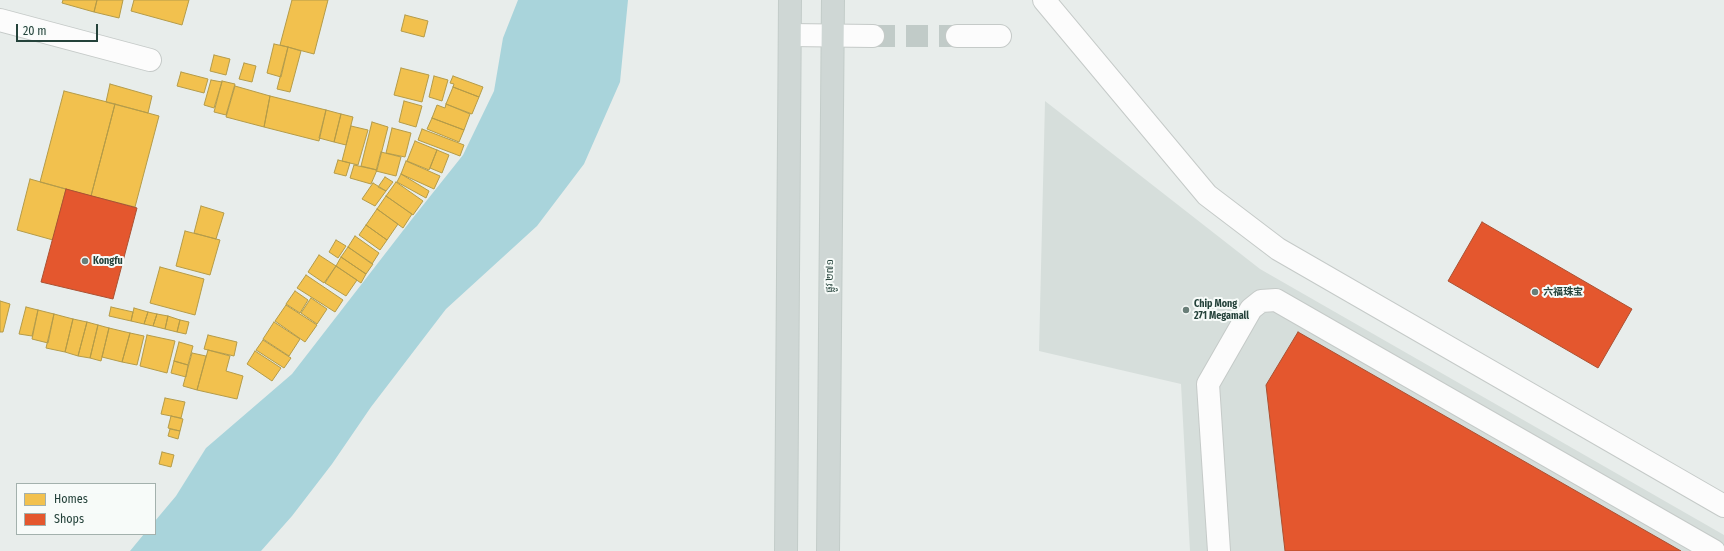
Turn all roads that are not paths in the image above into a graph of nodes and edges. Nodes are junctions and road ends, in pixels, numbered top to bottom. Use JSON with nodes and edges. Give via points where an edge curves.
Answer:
{"nodes":[{"id":1,"x":790,"y":0,"type":"edge"},
{"id":2,"x":833,"y":0,"type":"edge"},
{"id":3,"x":1044,"y":0,"type":"edge"},
{"id":4,"x":0,"y":20,"type":"edge"},
{"id":5,"x":790,"y":35,"type":"junction"},
{"id":6,"x":832,"y":35,"type":"junction"},
{"id":7,"x":873,"y":36,"type":"tunnel mouth"},
{"id":8,"x":957,"y":36,"type":"tunnel mouth"},
{"id":9,"x":1000,"y":36,"type":"dead end"},
{"id":10,"x":150,"y":60,"type":"dead end"},
{"id":11,"x":1724,"y":506,"type":"edge"},
{"id":12,"x":786,"y":551,"type":"edge"},
{"id":13,"x":828,"y":551,"type":"edge"},
{"id":14,"x":1219,"y":551,"type":"edge"},
{"id":15,"x":1714,"y":551,"type":"edge"}],
"edges":[{"from":1,"to":5,"type":"main road"},
{"from":2,"to":6,"type":"main road","name":"ផ្លូវ ២៧១"},
{"from":3,"to":11,"type":"street","via":[[1207,195],[1278,249]]},
{"from":4,"to":10,"type":"street"},
{"from":5,"to":6,"type":"street"},
{"from":5,"to":12,"type":"main road"},
{"from":6,"to":7,"type":"street"},
{"from":6,"to":13,"type":"main road","name":"ផ្លូវ ២៧១"},
{"from":8,"to":9,"type":"street"},
{"from":14,"to":15,"type":"street","via":[[1208,384],[1251,309],[1261,301],[1276,300]]}]}
